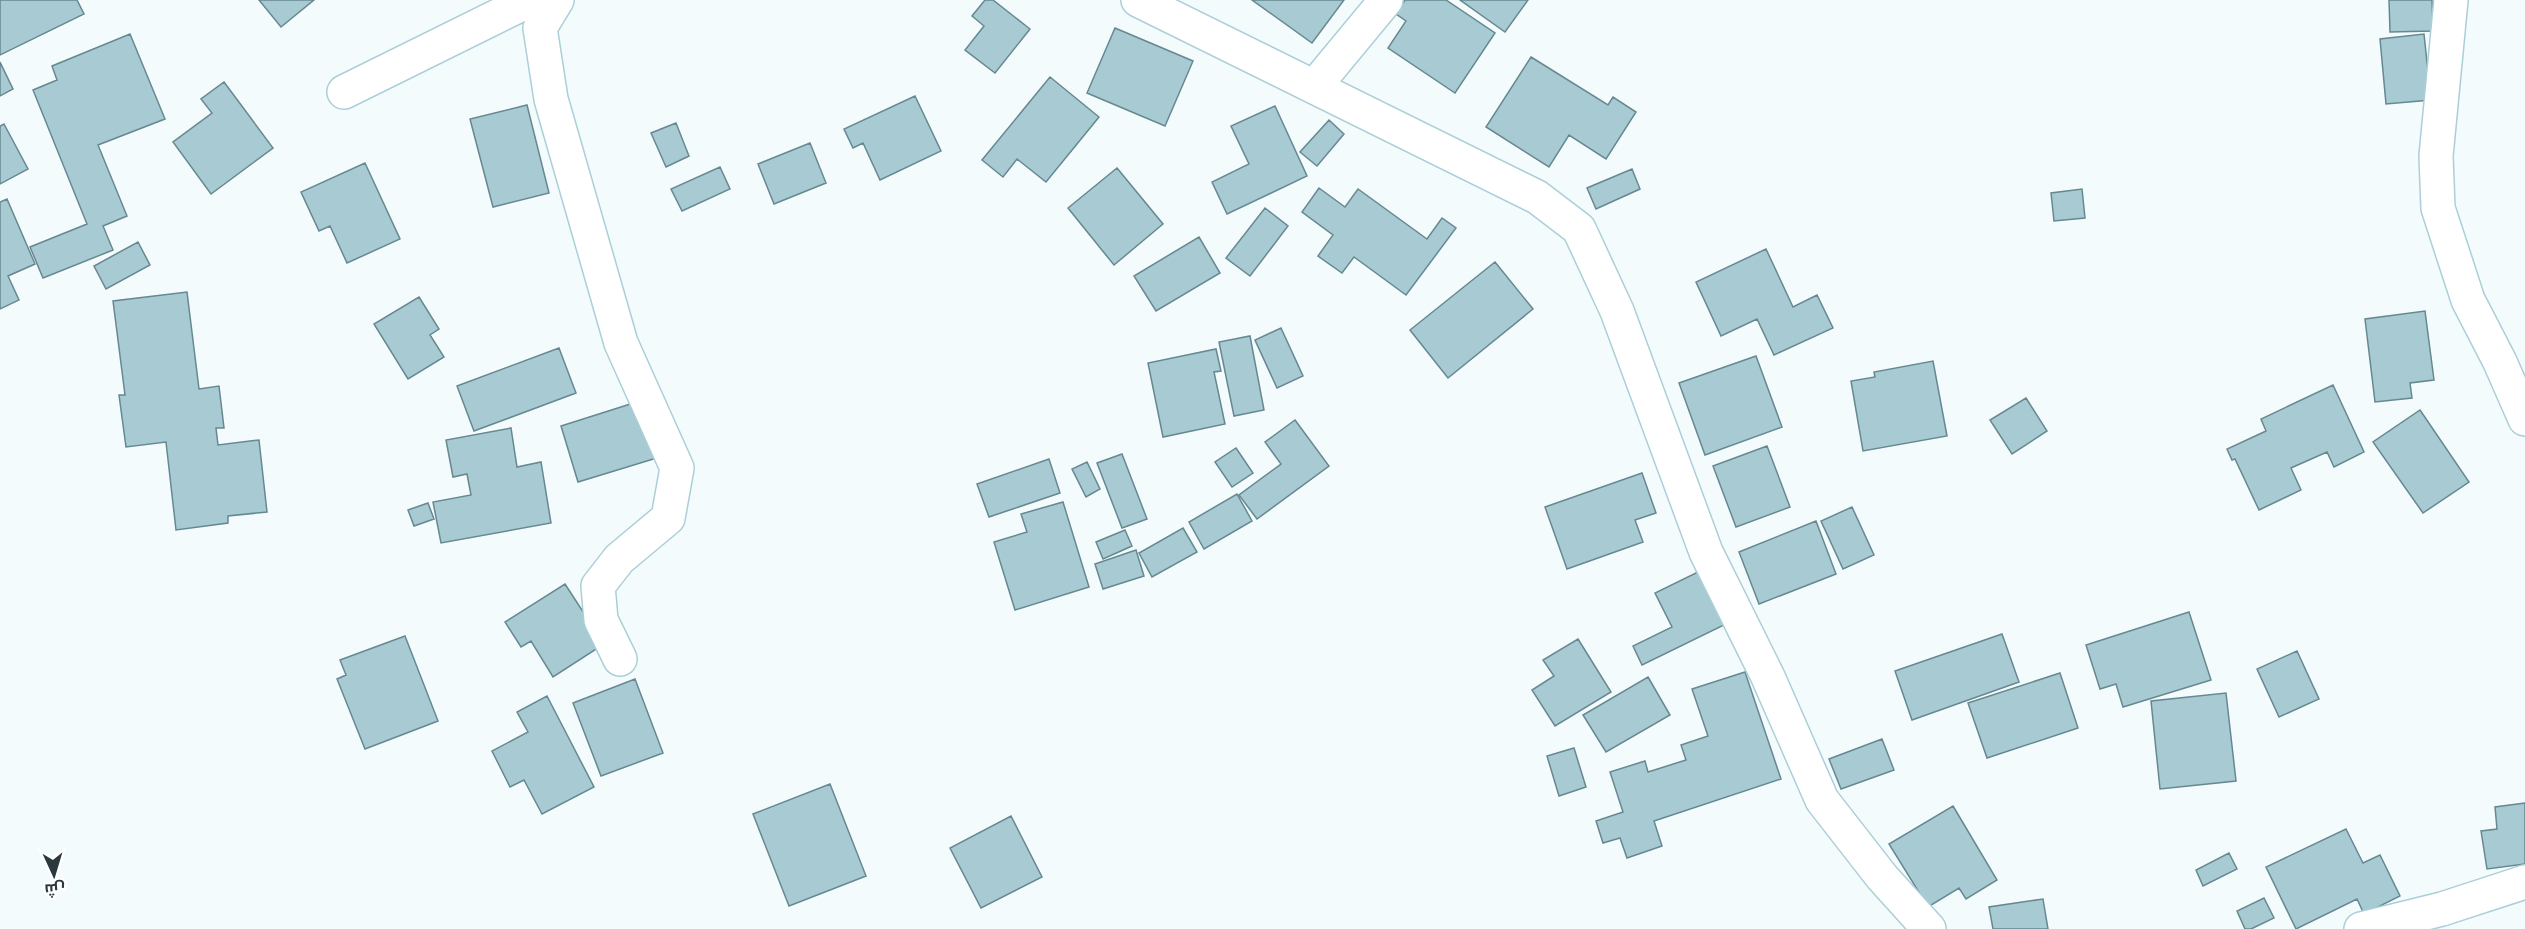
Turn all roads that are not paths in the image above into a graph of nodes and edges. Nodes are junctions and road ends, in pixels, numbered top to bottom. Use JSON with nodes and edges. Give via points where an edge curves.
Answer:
{"nodes":[{"id":1,"x":530,"y":0,"type":"edge"},
{"id":2,"x":557,"y":0,"type":"edge"},
{"id":3,"x":1138,"y":0,"type":"edge"},
{"id":4,"x":1386,"y":0,"type":"edge"},
{"id":5,"x":2451,"y":0,"type":"edge"},
{"id":6,"x":1314,"y":87,"type":"junction"},
{"id":7,"x":344,"y":92,"type":"dead end"},
{"id":8,"x":2525,"y":419,"type":"edge"},
{"id":9,"x":620,"y":658,"type":"dead end"},
{"id":10,"x":2525,"y":882,"type":"edge"},
{"id":11,"x":1929,"y":929,"type":"edge"},
{"id":12,"x":2361,"y":929,"type":"edge"}],
"edges":[{"from":1,"to":7,"type":"street"},
{"from":2,"to":9,"type":"street","via":[[540,28],[551,99],[621,343],[677,468],[668,518],[619,559],[597,586],[601,620]]},
{"from":3,"to":6,"type":"street"},
{"from":4,"to":6,"type":"street"},
{"from":5,"to":8,"type":"street","via":[[2436,156],[2438,208],[2468,300]]},
{"from":6,"to":11,"type":"street","via":[[1537,197],[1579,229],[1617,312],[1706,552],[1768,676],[1822,800]]},
{"from":10,"to":12,"type":"street","via":[[2442,909]]}]}
